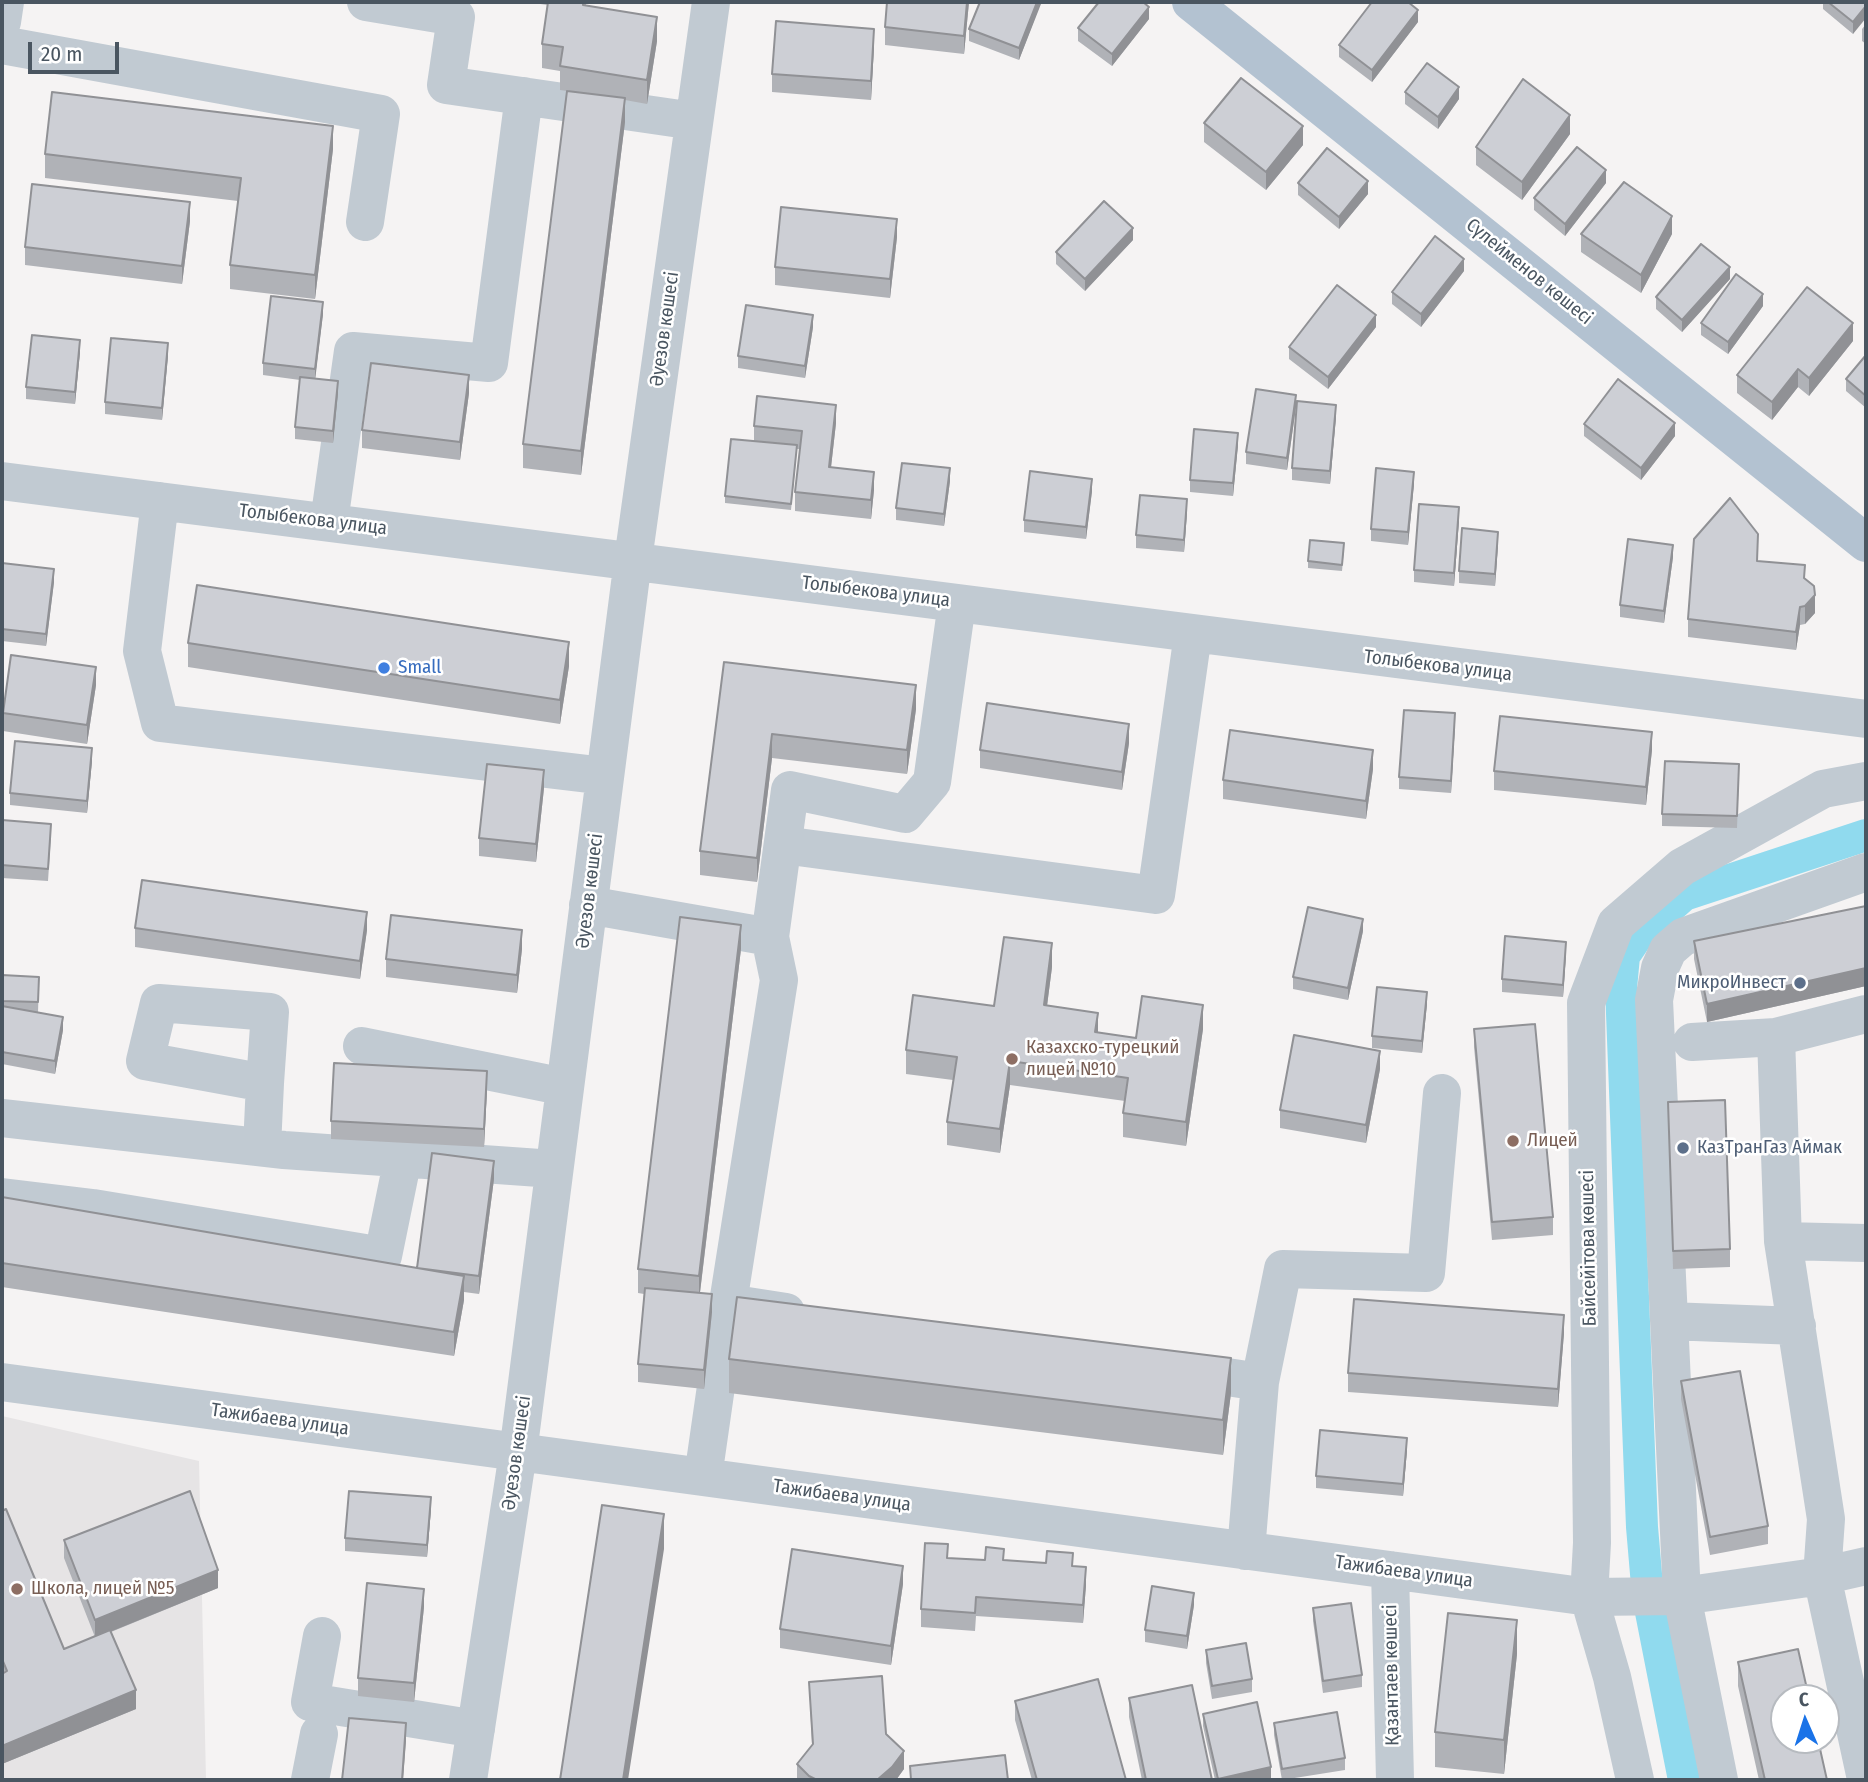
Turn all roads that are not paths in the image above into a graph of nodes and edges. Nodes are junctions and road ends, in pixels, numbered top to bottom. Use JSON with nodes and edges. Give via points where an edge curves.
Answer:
{"nodes":[{"id":1,"x":5,"y":2,"type":"edge"},
{"id":2,"x":366,"y":2,"type":"edge"},
{"id":3,"x":711,"y":2,"type":"edge"},
{"id":4,"x":1191,"y":2,"type":"edge"},
{"id":5,"x":2,"y":22,"type":"edge"},
{"id":6,"x":2,"y":46,"type":"edge"},
{"id":7,"x":524,"y":96,"type":"junction"},
{"id":8,"x":694,"y":121,"type":"junction"},
{"id":9,"x":365,"y":222,"type":"dead end"},
{"id":10,"x":2,"y":481,"type":"edge"},
{"id":11,"x":160,"y":501,"type":"junction"},
{"id":12,"x":330,"y":522,"type":"junction"},
{"id":13,"x":1866,"y":543,"type":"edge"},
{"id":14,"x":633,"y":561,"type":"junction"},
{"id":15,"x":957,"y":603,"type":"junction"},
{"id":16,"x":1193,"y":634,"type":"junction"},
{"id":17,"x":1866,"y":692,"type":"edge"},
{"id":18,"x":1749,"y":706,"type":"junction"},
{"id":19,"x":1866,"y":719,"type":"edge"},
{"id":20,"x":605,"y":776,"type":"junction"},
{"id":21,"x":1866,"y":782,"type":"edge"},
{"id":22,"x":783,"y":845,"type":"junction"},
{"id":23,"x":1866,"y":872,"type":"edge"},
{"id":24,"x":589,"y":905,"type":"junction"},
{"id":25,"x":771,"y":937,"type":"junction"},
{"id":26,"x":1866,"y":1014,"type":"edge"},
{"id":27,"x":1776,"y":1037,"type":"junction"},
{"id":28,"x":1692,"y":1042,"type":"dead end"},
{"id":29,"x":362,"y":1046,"type":"dead end"},
{"id":30,"x":265,"y":1083,"type":"dead end"},
{"id":31,"x":565,"y":1087,"type":"junction"},
{"id":32,"x":1442,"y":1093,"type":"dead end"},
{"id":33,"x":2,"y":1118,"type":"edge"},
{"id":34,"x":262,"y":1147,"type":"junction"},
{"id":35,"x":403,"y":1158,"type":"junction"},
{"id":36,"x":555,"y":1169,"type":"junction"},
{"id":37,"x":2,"y":1197,"type":"edge"},
{"id":38,"x":1783,"y":1241,"type":"junction"},
{"id":39,"x":1866,"y":1242,"type":"edge"},
{"id":40,"x":728,"y":1303,"type":"junction"},
{"id":41,"x":824,"y":1317,"type":"edge"},
{"id":42,"x":1669,"y":1321,"type":"junction"},
{"id":43,"x":1797,"y":1326,"type":"junction"},
{"id":44,"x":1151,"y":1366,"type":"edge"},
{"id":45,"x":2,"y":1382,"type":"edge"},
{"id":46,"x":1261,"y":1382,"type":"junction"},
{"id":47,"x":518,"y":1453,"type":"junction"},
{"id":48,"x":703,"y":1478,"type":"junction"},
{"id":49,"x":1246,"y":1550,"type":"junction"},
{"id":50,"x":1866,"y":1566,"type":"edge"},
{"id":51,"x":1390,"y":1570,"type":"junction"},
{"id":52,"x":1822,"y":1576,"type":"junction"},
{"id":53,"x":1682,"y":1596,"type":"junction"},
{"id":54,"x":1589,"y":1597,"type":"junction"},
{"id":55,"x":322,"y":1636,"type":"dead end"},
{"id":56,"x":476,"y":1729,"type":"junction"},
{"id":57,"x":319,"y":1734,"type":"dead end"},
{"id":58,"x":1866,"y":1779,"type":"edge"},
{"id":59,"x":310,"y":1780,"type":"edge"},
{"id":60,"x":468,"y":1780,"type":"edge"},
{"id":61,"x":1395,"y":1780,"type":"edge"},
{"id":62,"x":1635,"y":1780,"type":"edge"},
{"id":63,"x":1718,"y":1780,"type":"edge"}],
"edges":[{"from":1,"to":5,"type":"street"},
{"from":2,"to":7,"type":"street","via":[[456,17],[446,85]]},
{"from":3,"to":8,"type":"street","name":"Әуезов көшесі"},
{"from":4,"to":13,"type":"main road","name":"Сүлейменов көшесі"},
{"from":6,"to":9,"type":"street","via":[[381,114]]},
{"from":7,"to":8,"type":"street"},
{"from":7,"to":12,"type":"street","via":[[489,363],[352,351]]},
{"from":8,"to":14,"type":"street","name":"Әуезов көшесі"},
{"from":10,"to":11,"type":"street","name":"Толыбекова улица"},
{"from":11,"to":12,"type":"street","name":"Толыбекова улица"},
{"from":11,"to":20,"type":"street","via":[[142,651],[160,723]]},
{"from":12,"to":14,"type":"street","name":"Толыбекова улица"},
{"from":14,"to":15,"type":"street","name":"Толыбекова улица"},
{"from":14,"to":20,"type":"street","name":"Әуезов көшесі"},
{"from":15,"to":16,"type":"street","name":"Толыбекова улица"},
{"from":15,"to":22,"type":"street","via":[[932,782],[905,814],[790,790]]},
{"from":16,"to":18,"type":"street","name":"Толыбекова улица"},
{"from":16,"to":22,"type":"street","via":[[1156,895]]},
{"from":17,"to":18,"type":"street"},
{"from":18,"to":19,"type":"street"},
{"from":20,"to":24,"type":"street","name":"Әуезов көшесі"},
{"from":21,"to":54,"type":"street","name":"Байсейітова көшесі","via":[[1823,789],[1682,867],[1616,924],[1586,1003]]},
{"from":22,"to":25,"type":"street"},
{"from":23,"to":42,"type":"street","via":[[1683,937],[1668,950],[1660,968],[1654,1000]]},
{"from":24,"to":25,"type":"street"},
{"from":24,"to":31,"type":"street","name":"Әуезов көшесі"},
{"from":25,"to":40,"type":"street","via":[[779,980]]},
{"from":26,"to":27,"type":"street"},
{"from":27,"to":28,"type":"street"},
{"from":27,"to":38,"type":"street"},
{"from":29,"to":31,"type":"street"},
{"from":30,"to":34,"type":"street"},
{"from":31,"to":36,"type":"street","name":"Әуезов көшесі"},
{"from":32,"to":46,"type":"street","via":[[1426,1273],[1283,1269]]},
{"from":33,"to":34,"type":"street"},
{"from":34,"to":35,"type":"street"},
{"from":35,"to":36,"type":"street"},
{"from":35,"to":37,"type":"street","via":[[383,1256]]},
{"from":36,"to":47,"type":"street","name":"Әуезов көшесі"},
{"from":38,"to":39,"type":"street"},
{"from":38,"to":43,"type":"street"},
{"from":40,"to":41,"type":"street"},
{"from":40,"to":48,"type":"street"},
{"from":42,"to":43,"type":"street"},
{"from":42,"to":53,"type":"street"},
{"from":43,"to":52,"type":"street","via":[[1826,1519]]},
{"from":44,"to":46,"type":"street"},
{"from":45,"to":47,"type":"street","name":"Тажибаева улица"},
{"from":46,"to":49,"type":"street"},
{"from":47,"to":48,"type":"street","name":"Тажибаева улица"},
{"from":47,"to":56,"type":"street","name":"Әуезов көшесі"},
{"from":48,"to":49,"type":"street","name":"Тажибаева улица"},
{"from":49,"to":51,"type":"street","name":"Тажибаева улица"},
{"from":50,"to":52,"type":"street","name":"Тажибаева улица"},
{"from":51,"to":54,"type":"street","name":"Тажибаева улица"},
{"from":51,"to":61,"type":"street","name":"Қазантаев көшесі"},
{"from":52,"to":53,"type":"street","name":"Тажибаева улица"},
{"from":52,"to":58,"type":"street"},
{"from":53,"to":54,"type":"street","name":"Тажибаева улица"},
{"from":53,"to":63,"type":"street"},
{"from":54,"to":62,"type":"street","name":"Байсейітова көшесі"},
{"from":55,"to":56,"type":"street","via":[[310,1702]]},
{"from":56,"to":60,"type":"street","name":"Әуезов көшесі"},
{"from":57,"to":59,"type":"street"}]}
